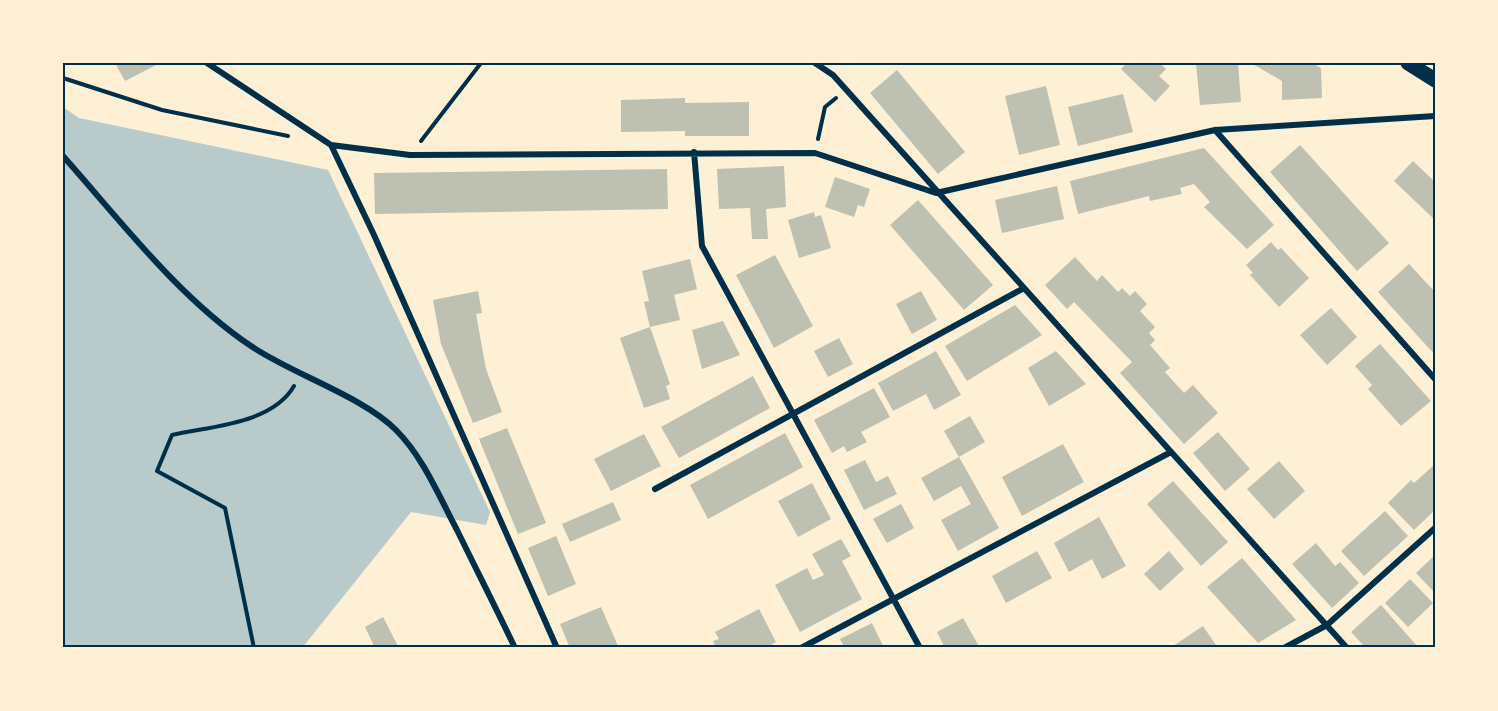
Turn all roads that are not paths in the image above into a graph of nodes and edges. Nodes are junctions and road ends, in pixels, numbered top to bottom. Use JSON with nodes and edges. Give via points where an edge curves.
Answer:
{"nodes":[{"id":1,"x":207,"y":63,"type":"edge"},
{"id":2,"x":815,"y":63,"type":"edge"},
{"id":3,"x":1408,"y":63,"type":"edge"},
{"id":4,"x":1435,"y":80,"type":"edge"},
{"id":5,"x":1435,"y":116,"type":"edge"},
{"id":6,"x":1215,"y":130,"type":"junction"},
{"id":7,"x":331,"y":144,"type":"junction"},
{"id":8,"x":694,"y":152,"type":"junction"},
{"id":9,"x":63,"y":156,"type":"edge"},
{"id":10,"x":936,"y":193,"type":"junction"},
{"id":11,"x":1024,"y":288,"type":"junction"},
{"id":12,"x":1435,"y":379,"type":"edge"},
{"id":13,"x":793,"y":414,"type":"junction"},
{"id":14,"x":1171,"y":452,"type":"junction"},
{"id":15,"x":655,"y":489,"type":"dead end"},
{"id":16,"x":1435,"y":528,"type":"edge"},
{"id":17,"x":893,"y":600,"type":"junction"},
{"id":18,"x":1327,"y":625,"type":"junction"},
{"id":19,"x":515,"y":648,"type":"edge"},
{"id":20,"x":557,"y":648,"type":"edge"},
{"id":21,"x":801,"y":648,"type":"edge"},
{"id":22,"x":920,"y":648,"type":"edge"},
{"id":23,"x":1284,"y":648,"type":"edge"},
{"id":24,"x":1347,"y":648,"type":"edge"}],
"edges":[{"from":1,"to":7,"type":"street"},
{"from":2,"to":10,"type":"street","via":[[833,75]]},
{"from":3,"to":4,"type":"main road"},
{"from":5,"to":6,"type":"street"},
{"from":6,"to":10,"type":"street"},
{"from":6,"to":12,"type":"street"},
{"from":7,"to":8,"type":"street","via":[[410,155]]},
{"from":7,"to":20,"type":"street"},
{"from":8,"to":10,"type":"street","via":[[816,153]]},
{"from":8,"to":13,"type":"street","via":[[702,246]]},
{"from":9,"to":19,"type":"street","via":[[141,244],[216,319],[251,346],[394,428],[412,449]]},
{"from":10,"to":11,"type":"street"},
{"from":11,"to":13,"type":"street"},
{"from":11,"to":14,"type":"street"},
{"from":13,"to":15,"type":"street"},
{"from":13,"to":17,"type":"street"},
{"from":14,"to":17,"type":"street"},
{"from":14,"to":18,"type":"street"},
{"from":16,"to":18,"type":"street"},
{"from":17,"to":21,"type":"street"},
{"from":17,"to":22,"type":"street"},
{"from":18,"to":23,"type":"street"},
{"from":18,"to":24,"type":"street"}]}
